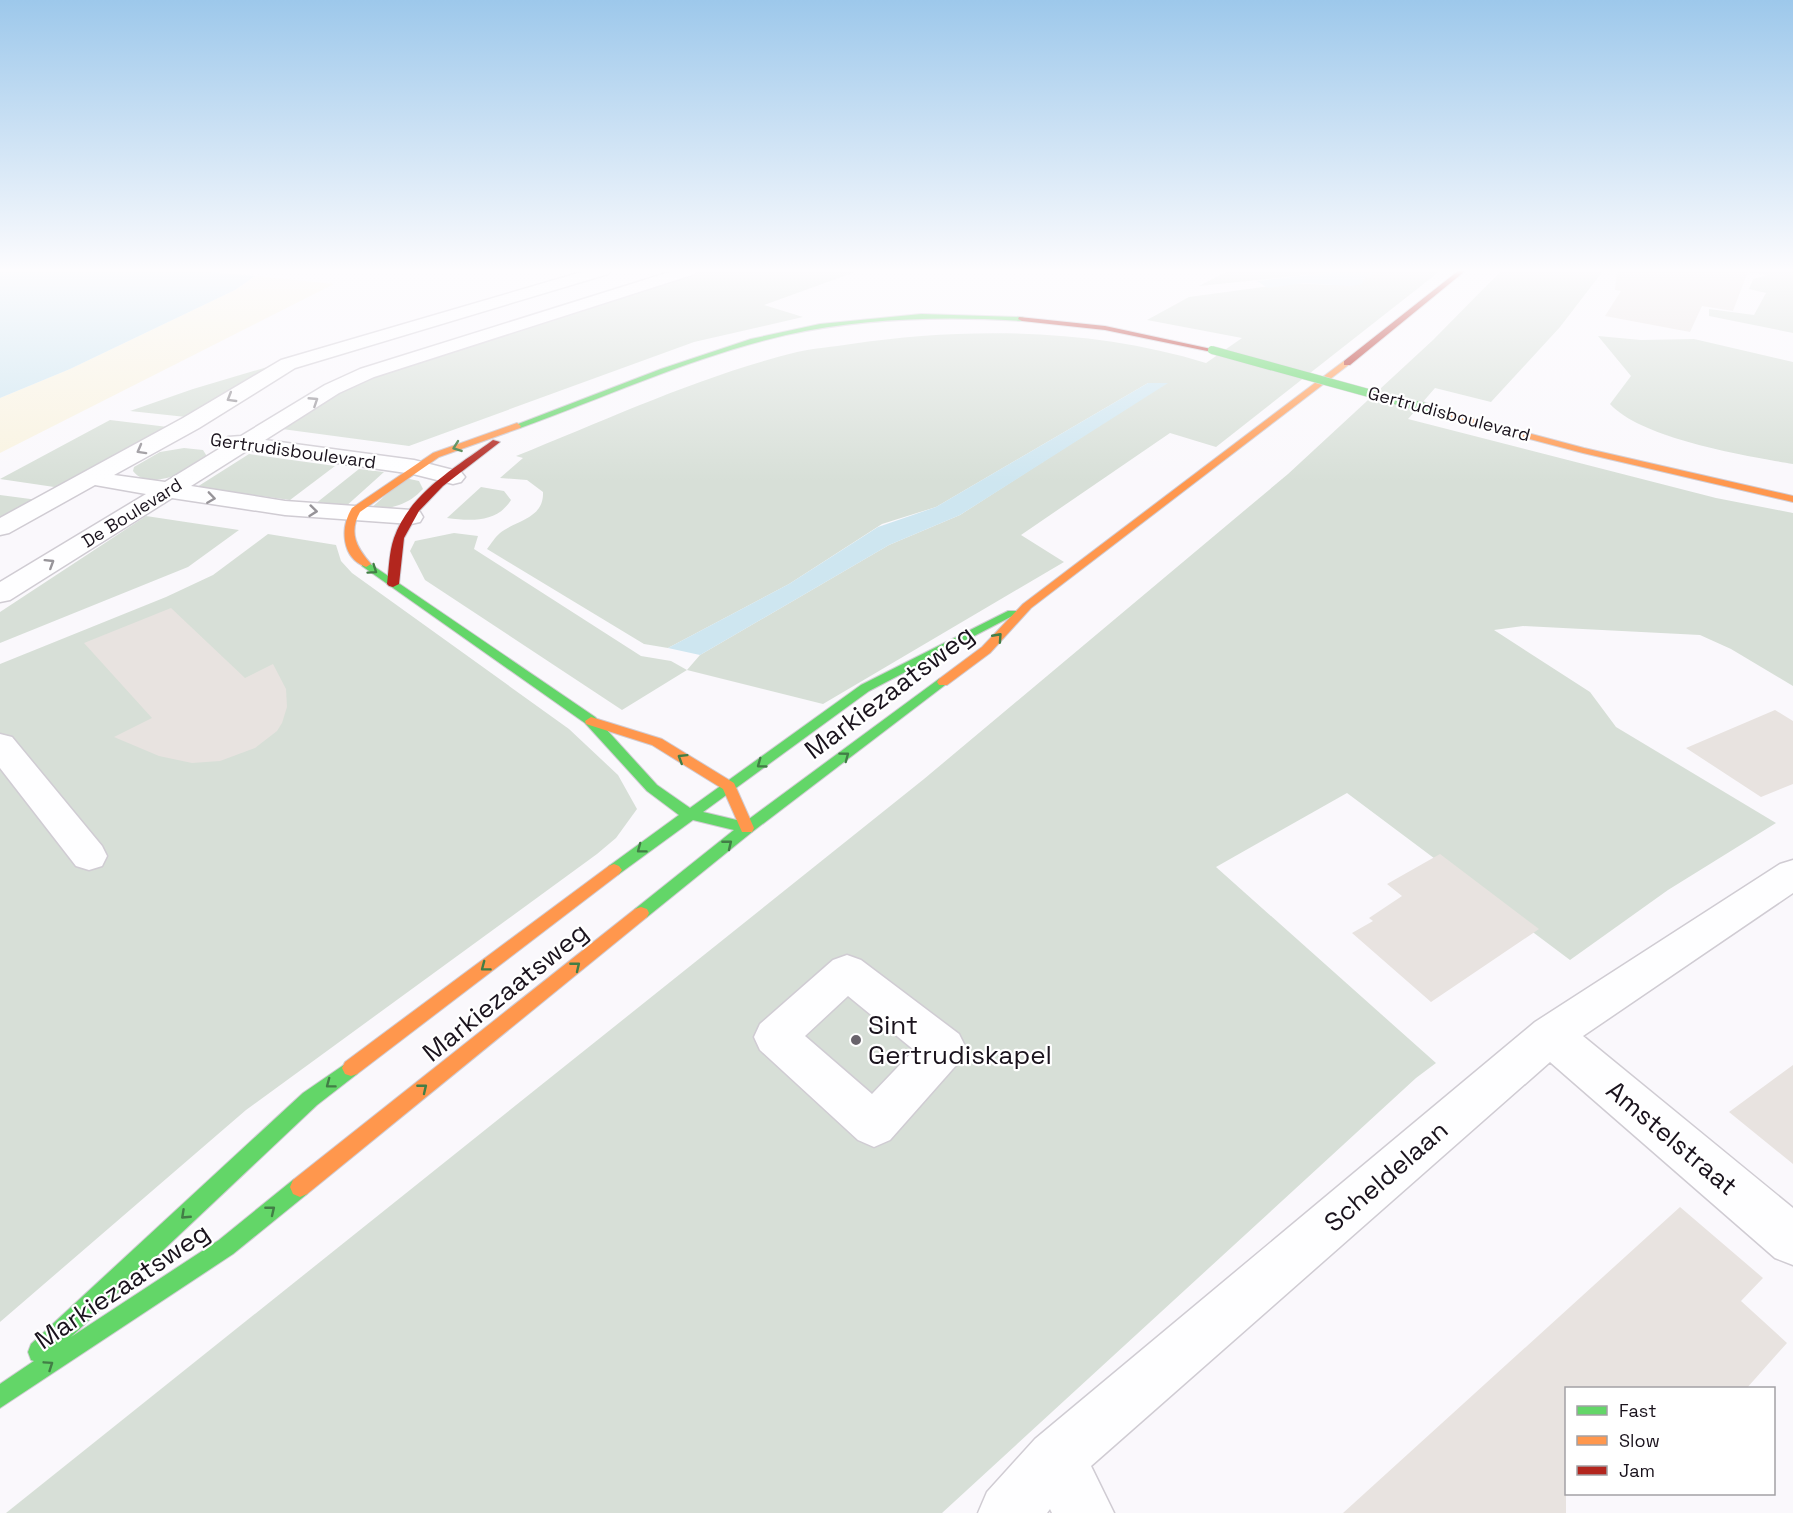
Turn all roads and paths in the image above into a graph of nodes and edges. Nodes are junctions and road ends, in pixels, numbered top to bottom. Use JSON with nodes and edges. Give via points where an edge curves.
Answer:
{"nodes":[{"id":1,"x":364,"y":342,"type":"edge"},
{"id":2,"x":465,"y":342,"type":"edge"},
{"id":3,"x":756,"y":342,"type":"edge"},
{"id":4,"x":1172,"y":342,"type":"edge"},
{"id":5,"x":1374,"y":342,"type":"edge"},
{"id":6,"x":512,"y":429,"type":"junction"},
{"id":7,"x":195,"y":433,"type":"junction"},
{"id":8,"x":255,"y":438,"type":"junction"},
{"id":9,"x":414,"y":467,"type":"junction"},
{"id":10,"x":453,"y":477,"type":"junction"},
{"id":11,"x":91,"y":478,"type":"junction"},
{"id":12,"x":166,"y":491,"type":"junction"},
{"id":13,"x":1793,"y":499,"type":"edge"},
{"id":14,"x":353,"y":514,"type":"junction"},
{"id":15,"x":411,"y":517,"type":"junction"},
{"id":16,"x":0,"y":528,"type":"edge"},
{"id":17,"x":393,"y":584,"type":"junction"},
{"id":18,"x":0,"y":594,"type":"edge"},
{"id":19,"x":1027,"y":606,"type":"junction"},
{"id":20,"x":590,"y":720,"type":"junction"},
{"id":21,"x":0,"y":745,"type":"edge"},
{"id":22,"x":729,"y":786,"type":"junction"},
{"id":23,"x":688,"y":814,"type":"junction"},
{"id":24,"x":747,"y":828,"type":"junction"},
{"id":25,"x":89,"y":856,"type":"dead end"},
{"id":26,"x":1793,"y":874,"type":"edge"},
{"id":27,"x":1550,"y":1035,"type":"junction"},
{"id":28,"x":1793,"y":1240,"type":"edge"},
{"id":29,"x":0,"y":1388,"type":"edge"},
{"id":30,"x":0,"y":1397,"type":"edge"},
{"id":31,"x":1055,"y":1459,"type":"junction"},
{"id":32,"x":1008,"y":1513,"type":"edge"},
{"id":33,"x":1084,"y":1513,"type":"edge"}],
"edges":[{"from":1,"to":7,"type":"street","one_way":true,"via":[[288,364]]},
{"from":8,"to":2,"type":"street","name":"De Boulevard","one_way":true,"via":[[332,389],[367,373]]},
{"from":3,"to":6,"type":"street","name":"Gertrudisboulevard","bridge":true,"via":[[717,352]]},
{"from":4,"to":13,"type":"street","name":"Gertrudisboulevard","bridge":true,"via":[[1594,453]]},
{"from":5,"to":19,"type":"street","name":"Markiezaatsweg"},
{"from":6,"to":9,"type":"street","name":"Gertrudisboulevard","one_way":true,"via":[[436,455]]},
{"from":6,"to":10,"type":"street","name":"Gertrudisboulevard"},
{"from":7,"to":8,"type":"street","name":"Gertrudisboulevard"},
{"from":7,"to":11,"type":"street","one_way":true},
{"from":8,"to":9,"type":"street","name":"Gertrudisboulevard"},
{"from":8,"to":12,"type":"street","name":"De Boulevard"},
{"from":9,"to":10,"type":"street","name":"Gertrudisboulevard"},
{"from":9,"to":14,"type":"street","name":"Gertrudisboulevard"},
{"from":10,"to":15,"type":"street","name":"Gertrudisboulevard"},
{"from":11,"to":12,"type":"street"},
{"from":11,"to":16,"type":"street"},
{"from":12,"to":14,"type":"street","one_way":true},
{"from":18,"to":12,"type":"street","name":"De Boulevard","one_way":true},
{"from":14,"to":15,"type":"street"},
{"from":14,"to":17,"type":"street","one_way":true,"via":[[348,537],[355,557]]},
{"from":15,"to":17,"type":"street","name":"Gertrudisboulevard","via":[[400,534]]},
{"from":17,"to":20,"type":"street"},
{"from":19,"to":22,"type":"street","name":"Markiezaatsweg","one_way":true,"via":[[865,688]]},
{"from":24,"to":19,"type":"street","name":"Markiezaatsweg","one_way":true,"via":[[986,650]]},
{"from":22,"to":20,"type":"street","one_way":true,"via":[[657,742]]},
{"from":20,"to":23,"type":"street","via":[[652,789]]},
{"from":21,"to":25,"type":"street"},
{"from":22,"to":23,"type":"street","name":"Markiezaatsweg"},
{"from":22,"to":24,"type":"street"},
{"from":23,"to":24,"type":"street"},
{"from":23,"to":29,"type":"street","name":"Markiezaatsweg","one_way":true,"via":[[310,1099]]},
{"from":30,"to":24,"type":"street","name":"Markiezaatsweg","one_way":true,"via":[[226,1247]]},
{"from":26,"to":27,"type":"street","name":"Scheldelaan"},
{"from":27,"to":28,"type":"street","name":"Amstelstraat"},
{"from":27,"to":31,"type":"street","name":"Scheldelaan"},
{"from":31,"to":32,"type":"street","name":"Scheldelaan"},
{"from":31,"to":33,"type":"street"}]}
